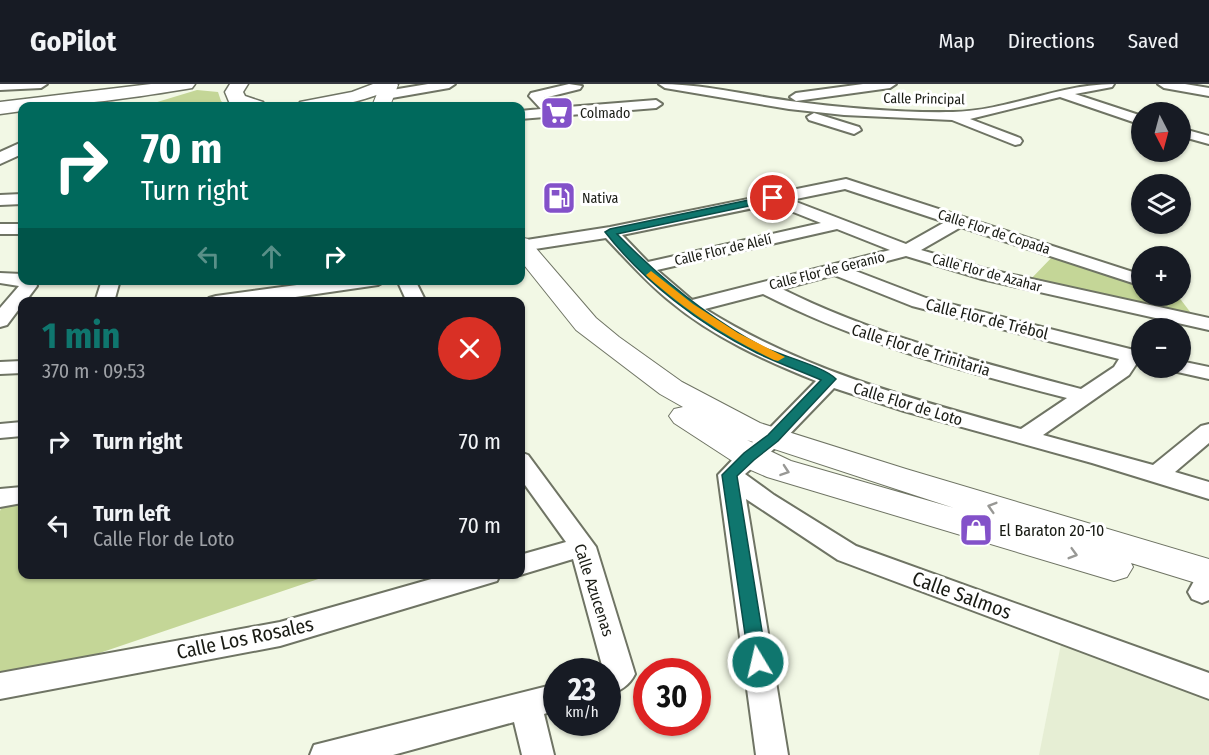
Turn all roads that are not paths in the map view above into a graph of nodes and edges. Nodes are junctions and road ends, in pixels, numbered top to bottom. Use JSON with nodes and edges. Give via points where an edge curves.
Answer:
{"nodes":[{"id":1,"x":41,"y":84,"type":"edge"},
{"id":2,"x":89,"y":84,"type":"edge"},
{"id":3,"x":240,"y":84,"type":"edge"},
{"id":4,"x":449,"y":84,"type":"edge"},
{"id":5,"x":665,"y":84,"type":"edge"},
{"id":6,"x":890,"y":84,"type":"edge"},
{"id":7,"x":1108,"y":84,"type":"edge"},
{"id":8,"x":1164,"y":84,"type":"edge"},
{"id":9,"x":193,"y":85,"type":"edge"},
{"id":10,"x":0,"y":86,"type":"edge"},
{"id":11,"x":576,"y":86,"type":"dead end"},
{"id":12,"x":1209,"y":92,"type":"edge"},
{"id":13,"x":386,"y":93,"type":"edge"},
{"id":14,"x":1060,"y":93,"type":"junction"},
{"id":15,"x":785,"y":99,"type":"junction"},
{"id":16,"x":0,"y":102,"type":"edge"},
{"id":17,"x":57,"y":102,"type":"edge"},
{"id":18,"x":87,"y":102,"type":"edge"},
{"id":19,"x":143,"y":102,"type":"edge"},
{"id":20,"x":243,"y":102,"type":"edge"},
{"id":21,"x":330,"y":102,"type":"edge"},
{"id":22,"x":656,"y":104,"type":"dead end"},
{"id":23,"x":18,"y":106,"type":"edge"},
{"id":24,"x":0,"y":108,"type":"edge"},
{"id":25,"x":18,"y":111,"type":"edge"},
{"id":26,"x":551,"y":112,"type":"junction"},
{"id":27,"x":0,"y":113,"type":"edge"},
{"id":28,"x":525,"y":115,"type":"edge"},
{"id":29,"x":953,"y":116,"type":"junction"},
{"id":30,"x":1131,"y":117,"type":"edge"},
{"id":31,"x":18,"y":120,"type":"edge"},
{"id":32,"x":0,"y":121,"type":"edge"},
{"id":33,"x":854,"y":130,"type":"dead end"},
{"id":34,"x":1191,"y":135,"type":"edge"},
{"id":35,"x":1209,"y":140,"type":"edge"},
{"id":36,"x":1015,"y":141,"type":"dead end"},
{"id":37,"x":18,"y":149,"type":"edge"},
{"id":38,"x":0,"y":159,"type":"edge"},
{"id":39,"x":773,"y":198,"type":"junction"},
{"id":40,"x":0,"y":200,"type":"edge"},
{"id":41,"x":18,"y":200,"type":"edge"},
{"id":42,"x":959,"y":221,"type":"junction"},
{"id":43,"x":838,"y":224,"type":"junction"},
{"id":44,"x":0,"y":229,"type":"edge"},
{"id":45,"x":18,"y":229,"type":"edge"},
{"id":46,"x":610,"y":232,"type":"junction"},
{"id":47,"x":906,"y":251,"type":"junction"},
{"id":48,"x":525,"y":254,"type":"edge"},
{"id":49,"x":525,"y":260,"type":"edge"},
{"id":50,"x":644,"y":268,"type":"junction"},
{"id":51,"x":836,"y":270,"type":"junction"},
{"id":52,"x":1131,"y":277,"type":"edge"},
{"id":53,"x":0,"y":278,"type":"edge"},
{"id":54,"x":18,"y":280,"type":"edge"},
{"id":55,"x":27,"y":285,"type":"edge"},
{"id":56,"x":341,"y":285,"type":"edge"},
{"id":57,"x":764,"y":287,"type":"junction"},
{"id":58,"x":19,"y":297,"type":"edge"},
{"id":59,"x":253,"y":297,"type":"edge"},
{"id":60,"x":18,"y":298,"type":"edge"},
{"id":61,"x":689,"y":306,"type":"junction"},
{"id":62,"x":0,"y":321,"type":"edge"},
{"id":63,"x":1209,"y":324,"type":"edge"},
{"id":64,"x":1131,"y":355,"type":"edge"},
{"id":65,"x":1131,"y":362,"type":"edge"},
{"id":66,"x":18,"y":367,"type":"edge"},
{"id":67,"x":0,"y":368,"type":"edge"},
{"id":68,"x":1191,"y":369,"type":"edge"},
{"id":69,"x":1209,"y":373,"type":"edge"},
{"id":70,"x":830,"y":379,"type":"junction"},
{"id":71,"x":1084,"y":396,"type":"junction"},
{"id":72,"x":18,"y":429,"type":"edge"},
{"id":73,"x":0,"y":431,"type":"edge"},
{"id":74,"x":1209,"y":431,"type":"edge"},
{"id":75,"x":1024,"y":437,"type":"junction"},
{"id":76,"x":751,"y":457,"type":"junction"},
{"id":77,"x":525,"y":467,"type":"edge"},
{"id":78,"x":1157,"y":474,"type":"junction"},
{"id":79,"x":1209,"y":490,"type":"edge"},
{"id":80,"x":583,"y":547,"type":"junction"},
{"id":81,"x":525,"y":564,"type":"edge"},
{"id":82,"x":470,"y":579,"type":"edge"},
{"id":83,"x":1207,"y":585,"type":"edge"},
{"id":84,"x":609,"y":658,"type":"edge"},
{"id":85,"x":0,"y":686,"type":"edge"},
{"id":86,"x":1209,"y":686,"type":"edge"},
{"id":87,"x":543,"y":701,"type":"edge"},
{"id":88,"x":526,"y":706,"type":"junction"},
{"id":89,"x":376,"y":750,"type":"edge"},
{"id":90,"x":326,"y":755,"type":"edge"},
{"id":91,"x":538,"y":755,"type":"edge"},
{"id":92,"x":772,"y":755,"type":"edge"}],
"edges":[{"from":1,"to":10,"type":"street"},
{"from":2,"to":16,"type":"main road"},
{"from":3,"to":20,"type":"main road","via":[[234,92],[237,100]]},
{"from":4,"to":13,"type":"street"},
{"from":5,"to":15,"type":"street","name":"Calle Principal"},
{"from":6,"to":15,"type":"street"},
{"from":7,"to":14,"type":"street","name":"Calle Principal"},
{"from":8,"to":12,"type":"street"},
{"from":9,"to":17,"type":"main road"},
{"from":9,"to":18,"type":"main road"},
{"from":9,"to":19,"type":"main road"},
{"from":11,"to":26,"type":"street","via":[[535,96]]},
{"from":13,"to":21,"type":"main road"},
{"from":14,"to":29,"type":"street","name":"Calle Principal","via":[[981,114]]},
{"from":14,"to":30,"type":"street"},
{"from":15,"to":29,"type":"street","name":"Calle Principal","via":[[844,111]]},
{"from":15,"to":33,"type":"street","via":[[800,113]]},
{"from":22,"to":26,"type":"street"},
{"from":23,"to":24,"type":"main road"},
{"from":25,"to":27,"type":"main road"},
{"from":26,"to":28,"type":"street"},
{"from":29,"to":36,"type":"street"},
{"from":31,"to":32,"type":"main road"},
{"from":34,"to":35,"type":"street"},
{"from":37,"to":38,"type":"street"},
{"from":39,"to":42,"type":"street","name":"Calle Flor de Copada","via":[[846,184]]},
{"from":39,"to":43,"type":"street","name":"Calle Flor de Azahar"},
{"from":39,"to":46,"type":"street"},
{"from":40,"to":41,"type":"street"},
{"from":42,"to":47,"type":"street","name":"Calle Flor de Geranio"},
{"from":42,"to":52,"type":"street","name":"Calle Flor de Copada"},
{"from":43,"to":47,"type":"street","name":"Calle Flor de Azahar"},
{"from":43,"to":50,"type":"street","name":"Calle Flor de Alelí"},
{"from":44,"to":45,"type":"street"},
{"from":46,"to":48,"type":"street"},
{"from":46,"to":50,"type":"street","name":"Calle Flor de Loto"},
{"from":47,"to":51,"type":"street","name":"Calle Flor de Geranio"},
{"from":47,"to":63,"type":"street","name":"Calle Flor de Azahar","via":[[993,276]]},
{"from":49,"to":76,"type":"main road","via":[[590,349],[717,438]]},
{"from":50,"to":61,"type":"street","name":"Calle Flor de Loto"},
{"from":51,"to":57,"type":"street","name":"Calle Flor de Geranio"},
{"from":51,"to":64,"type":"street","name":"Calle Flor de Trébol","via":[[927,304]]},
{"from":53,"to":54,"type":"street"},
{"from":55,"to":58,"type":"street"},
{"from":56,"to":59,"type":"street"},
{"from":57,"to":61,"type":"street","name":"Calle Flor de Geranio"},
{"from":57,"to":71,"type":"street","name":"Calle Flor de Trinitaria","via":[[869,336]]},
{"from":60,"to":62,"type":"street"},
{"from":61,"to":70,"type":"street","name":"Calle Flor de Loto","via":[[761,350]]},
{"from":65,"to":71,"type":"street"},
{"from":66,"to":67,"type":"street"},
{"from":68,"to":69,"type":"street"},
{"from":70,"to":75,"type":"street","name":"Calle Flor de Loto","via":[[909,406]]},
{"from":70,"to":76,"type":"street"},
{"from":71,"to":75,"type":"street"},
{"from":72,"to":73,"type":"street"},
{"from":74,"to":78,"type":"street"},
{"from":75,"to":78,"type":"street","name":"Calle Flor de Loto"},
{"from":76,"to":83,"type":"main road"},
{"from":76,"to":86,"type":"street","name":"Calle Salmos","via":[[765,501],[847,553]]},
{"from":76,"to":92,"type":"street"},
{"from":77,"to":80,"type":"street","name":"Calle Azucenas"},
{"from":78,"to":79,"type":"street","name":"Calle Flor de Loto"},
{"from":80,"to":81,"type":"street"},
{"from":80,"to":84,"type":"street","name":"Calle Azucenas"},
{"from":82,"to":85,"type":"street","name":"Calle Los Rosales","via":[[280,634]]},
{"from":87,"to":88,"type":"street"},
{"from":88,"to":89,"type":"street"},
{"from":88,"to":91,"type":"street"},
{"from":89,"to":90,"type":"street"}]}
